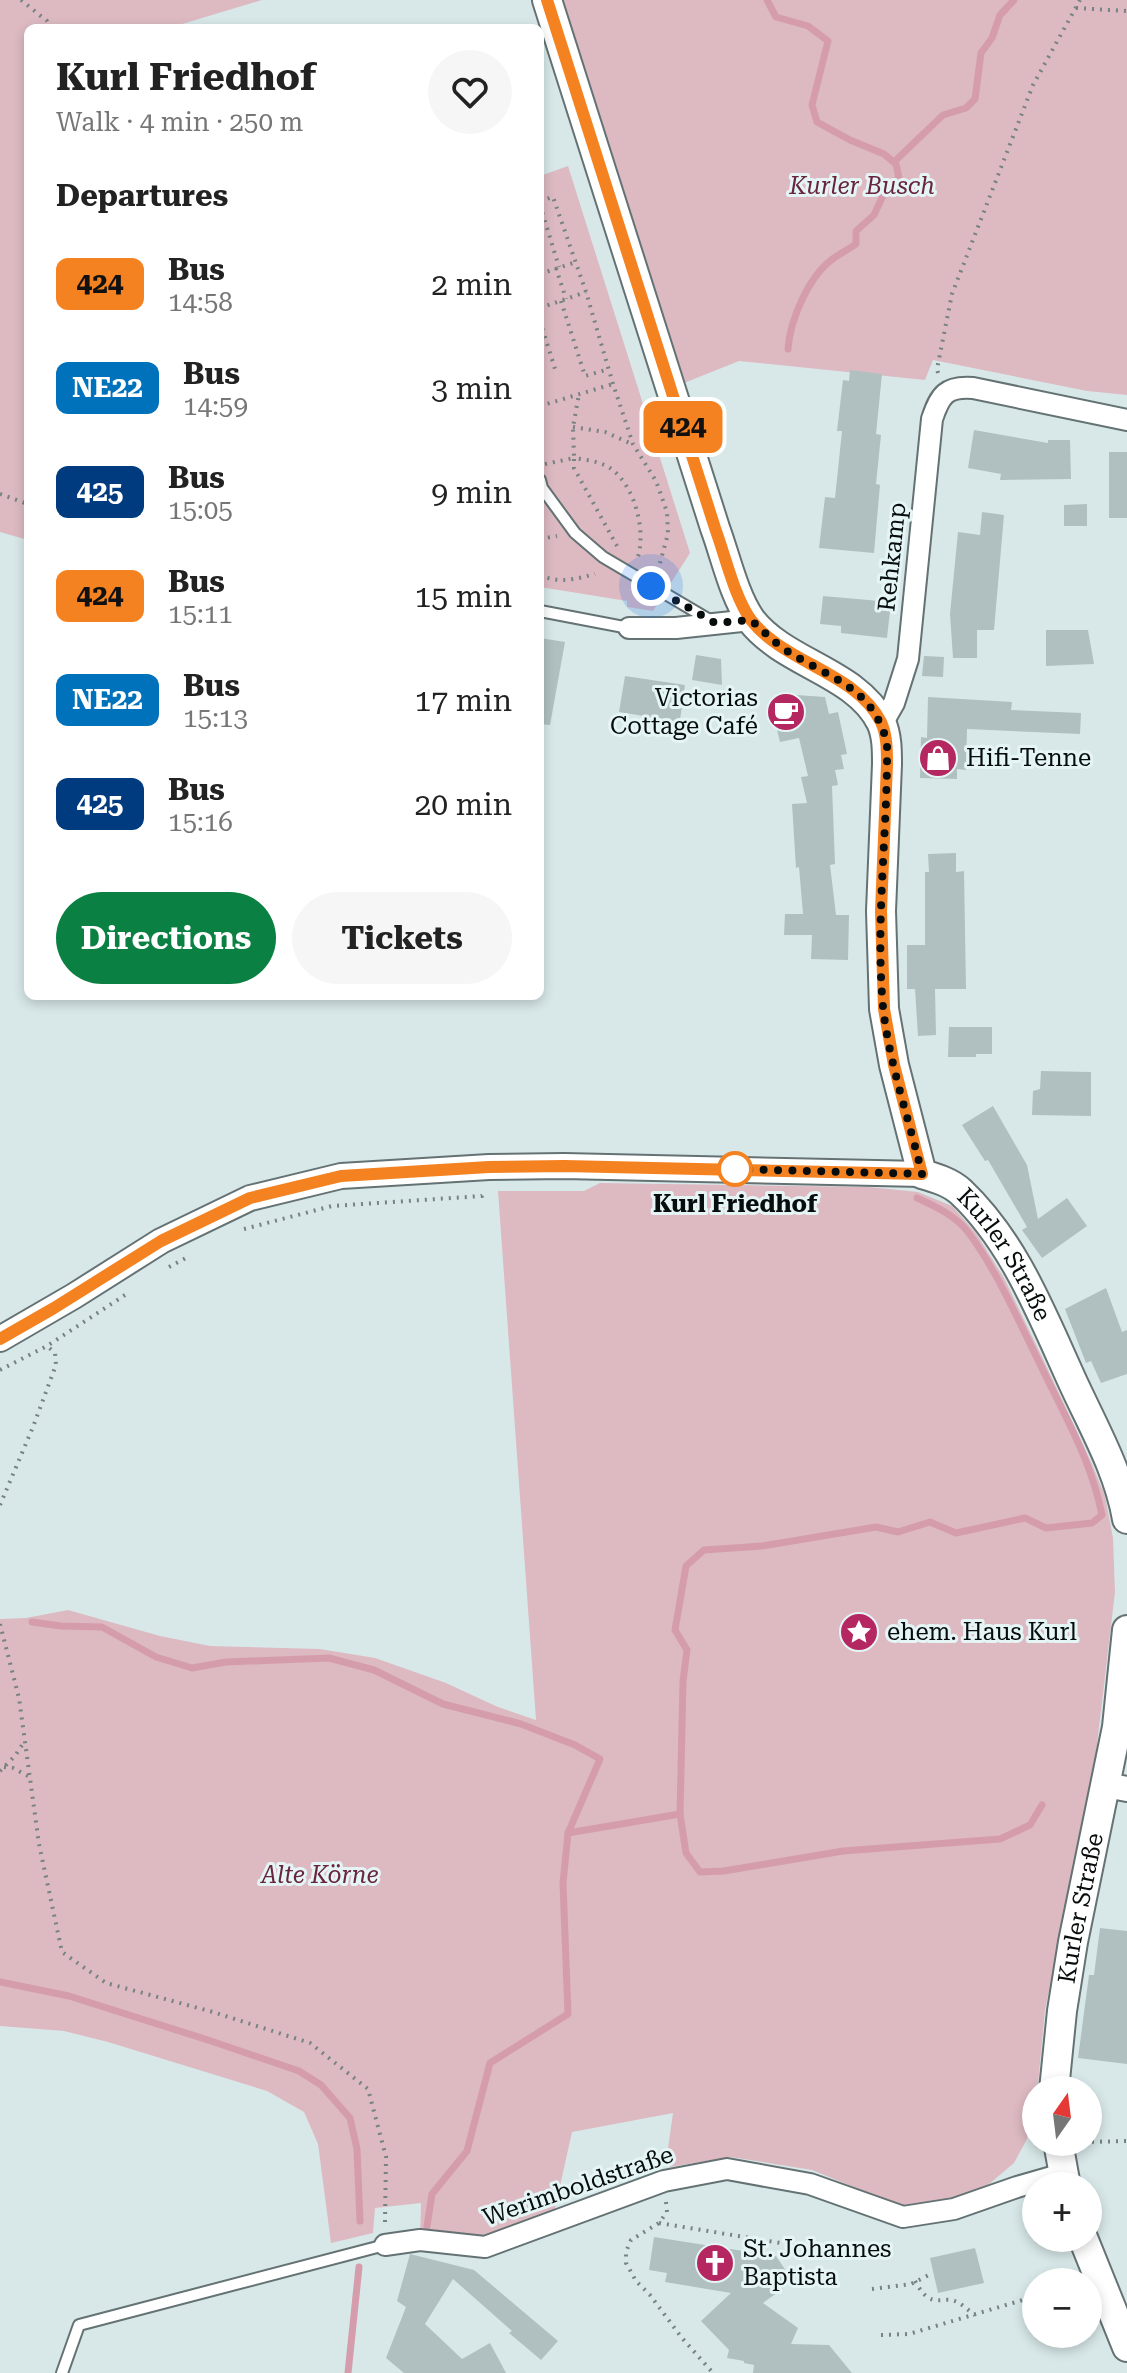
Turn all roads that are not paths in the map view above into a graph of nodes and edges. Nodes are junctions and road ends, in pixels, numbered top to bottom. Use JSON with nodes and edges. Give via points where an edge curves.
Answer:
{"nodes":[{"id":1,"x":547,"y":0,"type":"edge"},
{"id":2,"x":1127,"y":420,"type":"edge"},
{"id":3,"x":544,"y":491,"type":"edge"},
{"id":4,"x":544,"y":612,"type":"edge"},
{"id":5,"x":751,"y":620,"type":"junction"},
{"id":6,"x":715,"y":623,"type":"junction"},
{"id":7,"x":629,"y":628,"type":"joint"},
{"id":8,"x":882,"y":724,"type":"junction"},
{"id":9,"x":922,"y":1174,"type":"junction"},
{"id":10,"x":7,"y":1336,"type":"edge"},
{"id":11,"x":1120,"y":1464,"type":"edge"},
{"id":12,"x":1127,"y":1519,"type":"edge"},
{"id":13,"x":1127,"y":1630,"type":"edge"},
{"id":14,"x":1116,"y":1787,"type":"edge"},
{"id":15,"x":1055,"y":2076,"type":"edge"},
{"id":16,"x":1022,"y":2191,"type":"edge"},
{"id":17,"x":385,"y":2245,"type":"joint"},
{"id":18,"x":1089,"y":2252,"type":"edge"},
{"id":19,"x":1127,"y":2347,"type":"edge"},
{"id":20,"x":62,"y":2373,"type":"edge"}],
"edges":[{"from":1,"to":5,"type":"main road","via":[[715,528]]},
{"from":2,"to":8,"type":"street","name":"Rehkamp","via":[[973,388],[945,393],[932,419],[908,659]]},
{"from":3,"to":6,"type":"lane","via":[[575,533],[614,563]]},
{"from":4,"to":7,"type":"lane"},
{"from":5,"to":6,"type":"street"},
{"from":5,"to":8,"type":"main road","via":[[787,651],[858,693]]},
{"from":6,"to":7,"type":"street"},
{"from":8,"to":9,"type":"main road","via":[[887,743],[881,911],[884,1009]]},
{"from":9,"to":10,"type":"street","via":[[489,1167],[341,1176],[250,1198],[161,1241]]},
{"from":9,"to":11,"type":"main road","name":"Kurler Straße","via":[[958,1189],[995,1231]]},
{"from":11,"to":12,"type":"main road","name":"Kurler Straße"},
{"from":13,"to":14,"type":"main road","name":"Kurler Straße"},
{"from":14,"to":15,"type":"main road","name":"Kurler Straße","via":[[1071,1956]]},
{"from":16,"to":17,"type":"street","name":"Werimboldstraße","via":[[903,2217],[810,2184],[727,2169],[664,2181],[485,2247],[420,2240]]},
{"from":17,"to":20,"type":"lane","via":[[79,2325]]},
{"from":18,"to":19,"type":"main road"}]}
